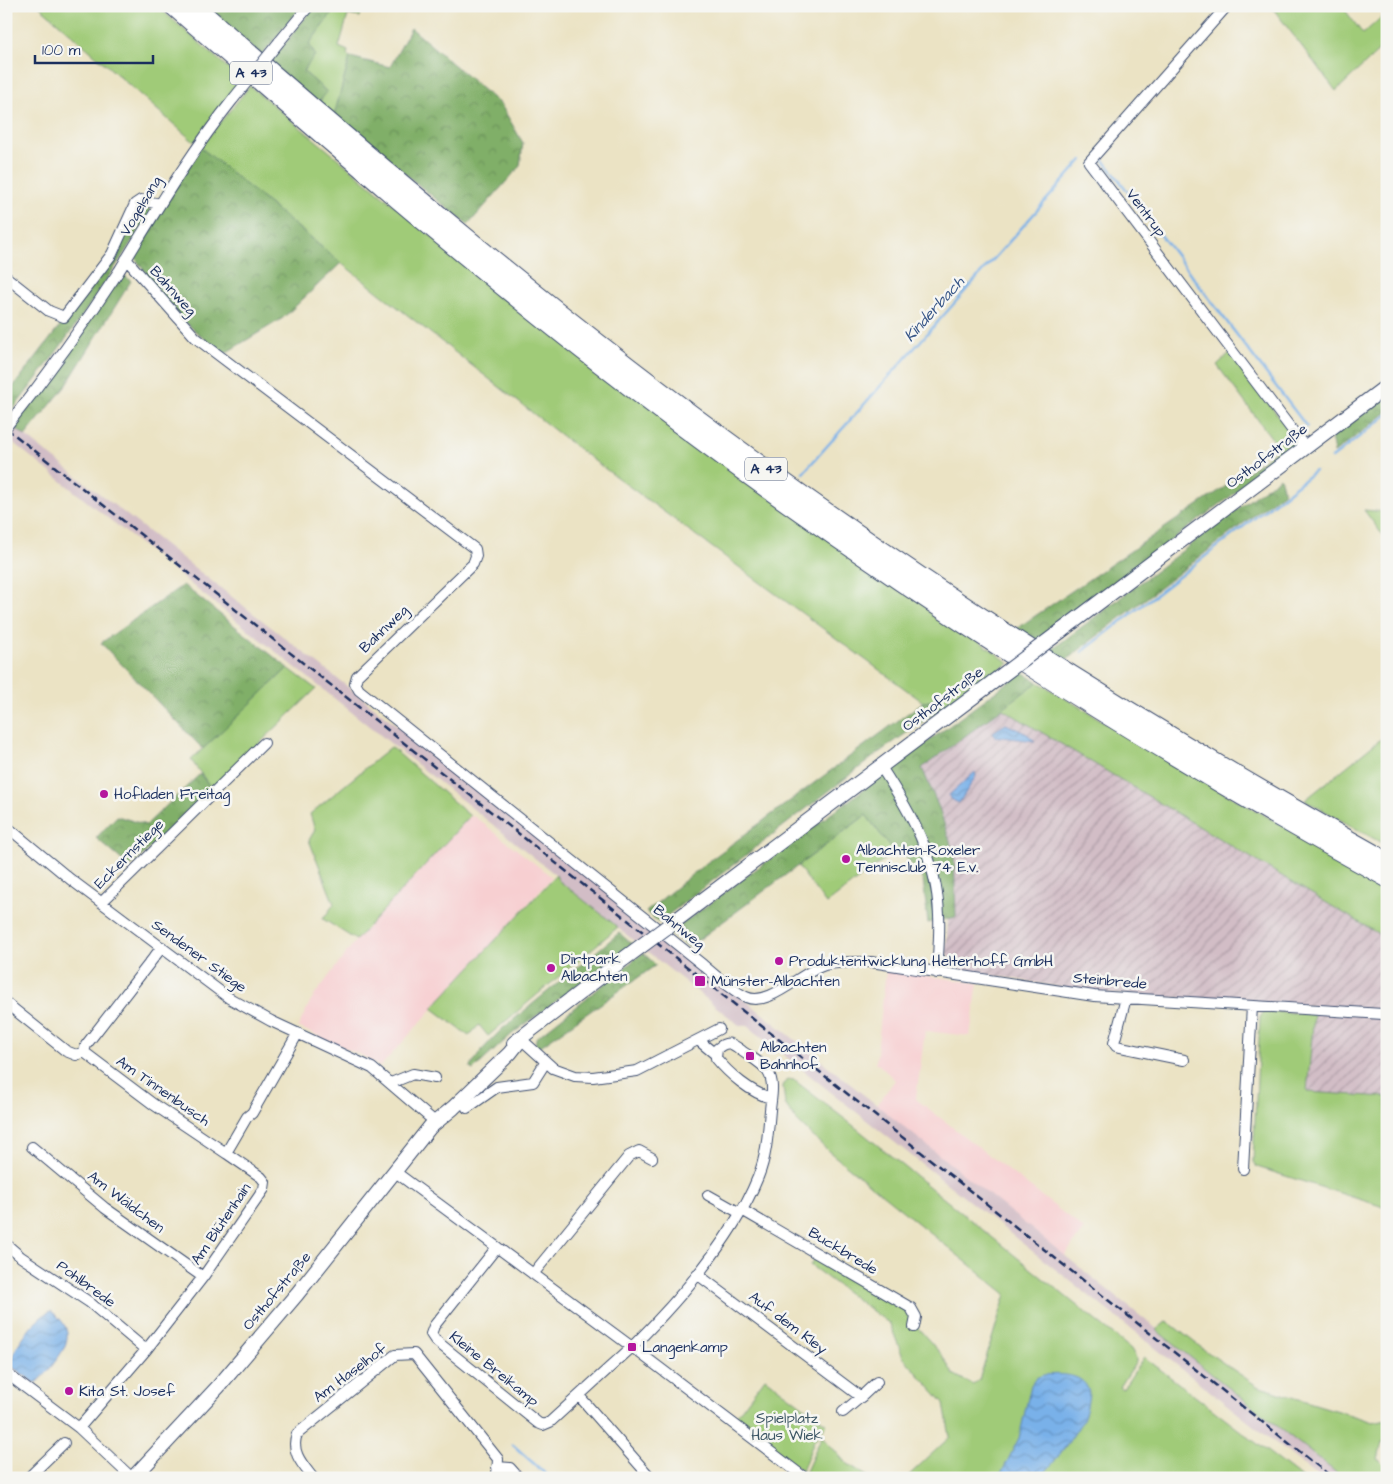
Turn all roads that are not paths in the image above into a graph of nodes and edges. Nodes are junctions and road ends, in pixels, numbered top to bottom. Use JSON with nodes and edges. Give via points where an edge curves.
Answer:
{"nodes":[{"id":1,"x":174,"y":6,"type":"edge"},
{"id":2,"x":195,"y":6,"type":"edge"},
{"id":3,"x":309,"y":6,"type":"edge"},
{"id":4,"x":1227,"y":6,"type":"edge"},
{"id":5,"x":160,"y":204,"type":"junction"},
{"id":6,"x":126,"y":260,"type":"junction"},
{"id":7,"x":6,"y":278,"type":"edge"},
{"id":8,"x":1387,"y":386,"type":"edge"},
{"id":9,"x":6,"y":427,"type":"edge"},
{"id":10,"x":1305,"y":447,"type":"junction"},
{"id":11,"x":264,"y":743,"type":"dead end"},
{"id":12,"x":881,"y":767,"type":"junction"},
{"id":13,"x":6,"y":826,"type":"edge"},
{"id":14,"x":1387,"y":861,"type":"edge"},
{"id":15,"x":1387,"y":878,"type":"edge"},
{"id":16,"x":102,"y":902,"type":"junction"},
{"id":17,"x":162,"y":947,"type":"junction"},
{"id":18,"x":937,"y":973,"type":"junction"},
{"id":19,"x":1126,"y":998,"type":"junction"},
{"id":20,"x":765,"y":999,"type":"joint"},
{"id":21,"x":6,"y":1003,"type":"edge"},
{"id":22,"x":1252,"y":1006,"type":"junction"},
{"id":23,"x":1383,"y":1014,"type":"dead end"},
{"id":24,"x":719,"y":1029,"type":"dead end"},
{"id":25,"x":298,"y":1033,"type":"junction"},
{"id":26,"x":521,"y":1039,"type":"junction"},
{"id":27,"x":698,"y":1040,"type":"junction"},
{"id":28,"x":84,"y":1052,"type":"junction"},
{"id":29,"x":715,"y":1054,"type":"junction"},
{"id":30,"x":1184,"y":1060,"type":"dead end"},
{"id":31,"x":545,"y":1063,"type":"junction"},
{"id":32,"x":435,"y":1078,"type":"dead end"},
{"id":33,"x":391,"y":1083,"type":"junction"},
{"id":34,"x":772,"y":1098,"type":"junction"},
{"id":35,"x":467,"y":1108,"type":"dead end"},
{"id":36,"x":436,"y":1120,"type":"junction"},
{"id":37,"x":32,"y":1147,"type":"dead end"},
{"id":38,"x":226,"y":1152,"type":"junction"},
{"id":39,"x":652,"y":1158,"type":"dead end"},
{"id":40,"x":1243,"y":1169,"type":"dead end"},
{"id":41,"x":394,"y":1171,"type":"junction"},
{"id":42,"x":708,"y":1194,"type":"dead end"},
{"id":43,"x":741,"y":1211,"type":"junction"},
{"id":44,"x":6,"y":1244,"type":"edge"},
{"id":45,"x":497,"y":1247,"type":"junction"},
{"id":46,"x":533,"y":1274,"type":"junction"},
{"id":47,"x":697,"y":1274,"type":"junction"},
{"id":48,"x":203,"y":1277,"type":"junction"},
{"id":49,"x":914,"y":1327,"type":"dead end"},
{"id":50,"x":632,"y":1347,"type":"junction"},
{"id":51,"x":146,"y":1350,"type":"junction"},
{"id":52,"x":6,"y":1373,"type":"edge"},
{"id":53,"x":877,"y":1382,"type":"dead end"},
{"id":54,"x":580,"y":1396,"type":"junction"},
{"id":55,"x":861,"y":1397,"type":"junction"},
{"id":56,"x":843,"y":1412,"type":"dead end"},
{"id":57,"x":79,"y":1428,"type":"junction"},
{"id":58,"x":64,"y":1443,"type":"dead end"},
{"id":59,"x":496,"y":1473,"type":"edge"},
{"id":60,"x":518,"y":1477,"type":"edge"},
{"id":61,"x":28,"y":1478,"type":"edge"},
{"id":62,"x":132,"y":1478,"type":"edge"},
{"id":63,"x":313,"y":1478,"type":"edge"},
{"id":64,"x":651,"y":1478,"type":"edge"},
{"id":65,"x":805,"y":1478,"type":"edge"}],
"edges":[{"from":1,"to":15,"type":"highway","number":"A 43","via":[[458,250],[584,352],[840,541],[1067,691],[1200,772]]},
{"from":2,"to":14,"type":"highway","number":"A 43","via":[[452,226],[593,340],[756,462],[937,589],[1074,677],[1207,759]]},
{"from":3,"to":5,"type":"street","name":"Vogelsang","bridge":true,"via":[[199,142]]},
{"from":4,"to":10,"type":"street","name":"Ventrup","via":[[1089,162]]},
{"from":5,"to":6,"type":"street","name":"Vogelsang"},
{"from":5,"to":7,"type":"street","via":[[141,200],[134,204],[112,254],[64,317],[49,311]]},
{"from":6,"to":9,"type":"street","name":"Vogelsang","via":[[66,349]]},
{"from":6,"to":20,"type":"street","name":"Bahnweg","via":[[196,338],[474,549],[473,564],[357,676],[355,683],[359,690],[703,965],[748,998]]},
{"from":8,"to":10,"type":"street","name":"Osthofstraße"},
{"from":10,"to":12,"type":"street","name":"Osthofstraße","bridge":true},
{"from":11,"to":16,"type":"street","name":"Eckernstiege"},
{"from":12,"to":18,"type":"street","via":[[907,806],[932,864],[940,915]]},
{"from":12,"to":26,"type":"street","name":"Osthofstraße","bridge":true},
{"from":13,"to":16,"type":"street","name":"Sendener Stiege"},
{"from":16,"to":17,"type":"street","name":"Sendener Stiege"},
{"from":17,"to":25,"type":"street","name":"Sendener Stiege","via":[[229,998]]},
{"from":17,"to":28,"type":"street","via":[[86,1045]]},
{"from":18,"to":19,"type":"street","name":"Steinbrede"},
{"from":18,"to":20,"type":"street","name":"Steinbrede","via":[[871,962],[844,962],[814,969]]},
{"from":19,"to":22,"type":"street","name":"Steinbrede"},
{"from":19,"to":30,"type":"street","via":[[1114,1043],[1116,1046]]},
{"from":21,"to":28,"type":"street","name":"Am Tinnenbusch","via":[[66,1051],[73,1055]]},
{"from":22,"to":23,"type":"street","name":"Steinbrede"},
{"from":22,"to":40,"type":"street"},
{"from":24,"to":27,"type":"street"},
{"from":25,"to":33,"type":"street","name":"Sendener Stiege","via":[[361,1061]]},
{"from":25,"to":38,"type":"street"},
{"from":26,"to":31,"type":"street"},
{"from":26,"to":36,"type":"street","name":"Osthofstraße","via":[[453,1108]]},
{"from":27,"to":29,"type":"street"},
{"from":27,"to":31,"type":"street","via":[[637,1071],[575,1076]]},
{"from":28,"to":38,"type":"street","name":"Am Tinnenbusch"},
{"from":29,"to":34,"type":"street","via":[[721,1064],[752,1090]]},
{"from":29,"to":34,"type":"street","via":[[725,1043],[733,1043],[763,1066],[770,1075]]},
{"from":31,"to":35,"type":"street","via":[[533,1082],[497,1087]]},
{"from":32,"to":33,"type":"street","via":[[413,1074]]},
{"from":33,"to":36,"type":"street","name":"Sendener Stiege"},
{"from":34,"to":43,"type":"street","via":[[759,1175]]},
{"from":36,"to":41,"type":"street","name":"Osthofstraße"},
{"from":37,"to":48,"type":"street","name":"Am Wäldchen","via":[[105,1208]]},
{"from":38,"to":48,"type":"street","name":"Am Blütenhain","via":[[261,1177],[265,1182],[264,1189]]},
{"from":39,"to":46,"type":"street","via":[[639,1151],[629,1156]]},
{"from":41,"to":45,"type":"street"},
{"from":41,"to":62,"type":"street","name":"Osthofstraße","via":[[218,1387]]},
{"from":42,"to":43,"type":"street"},
{"from":43,"to":47,"type":"street"},
{"from":43,"to":49,"type":"street","name":"Buckbrede","via":[[910,1308],[916,1317]]},
{"from":44,"to":51,"type":"street","name":"Pohlbrede","via":[[88,1302]]},
{"from":45,"to":46,"type":"street"},
{"from":45,"to":54,"type":"street","name":"Kleine Breikamp","via":[[434,1326],[432,1337],[543,1425]]},
{"from":46,"to":50,"type":"street"},
{"from":47,"to":50,"type":"street"},
{"from":47,"to":55,"type":"street","name":"Auf dem Kley"},
{"from":48,"to":51,"type":"street","name":"Am Blütenhain"},
{"from":50,"to":54,"type":"street","name":"Kleine Breikamp"},
{"from":50,"to":65,"type":"street"},
{"from":51,"to":57,"type":"street","name":"Am Blütenhain"},
{"from":52,"to":57,"type":"street"},
{"from":53,"to":55,"type":"street"},
{"from":54,"to":64,"type":"street"},
{"from":55,"to":56,"type":"street"},
{"from":57,"to":62,"type":"street"},
{"from":58,"to":61,"type":"street"},
{"from":59,"to":60,"type":"street","via":[[510,1468]]},
{"from":59,"to":63,"type":"street","name":"Am Haselhof","via":[[498,1459],[414,1354],[396,1354],[297,1434],[294,1440],[296,1453]]}]}
